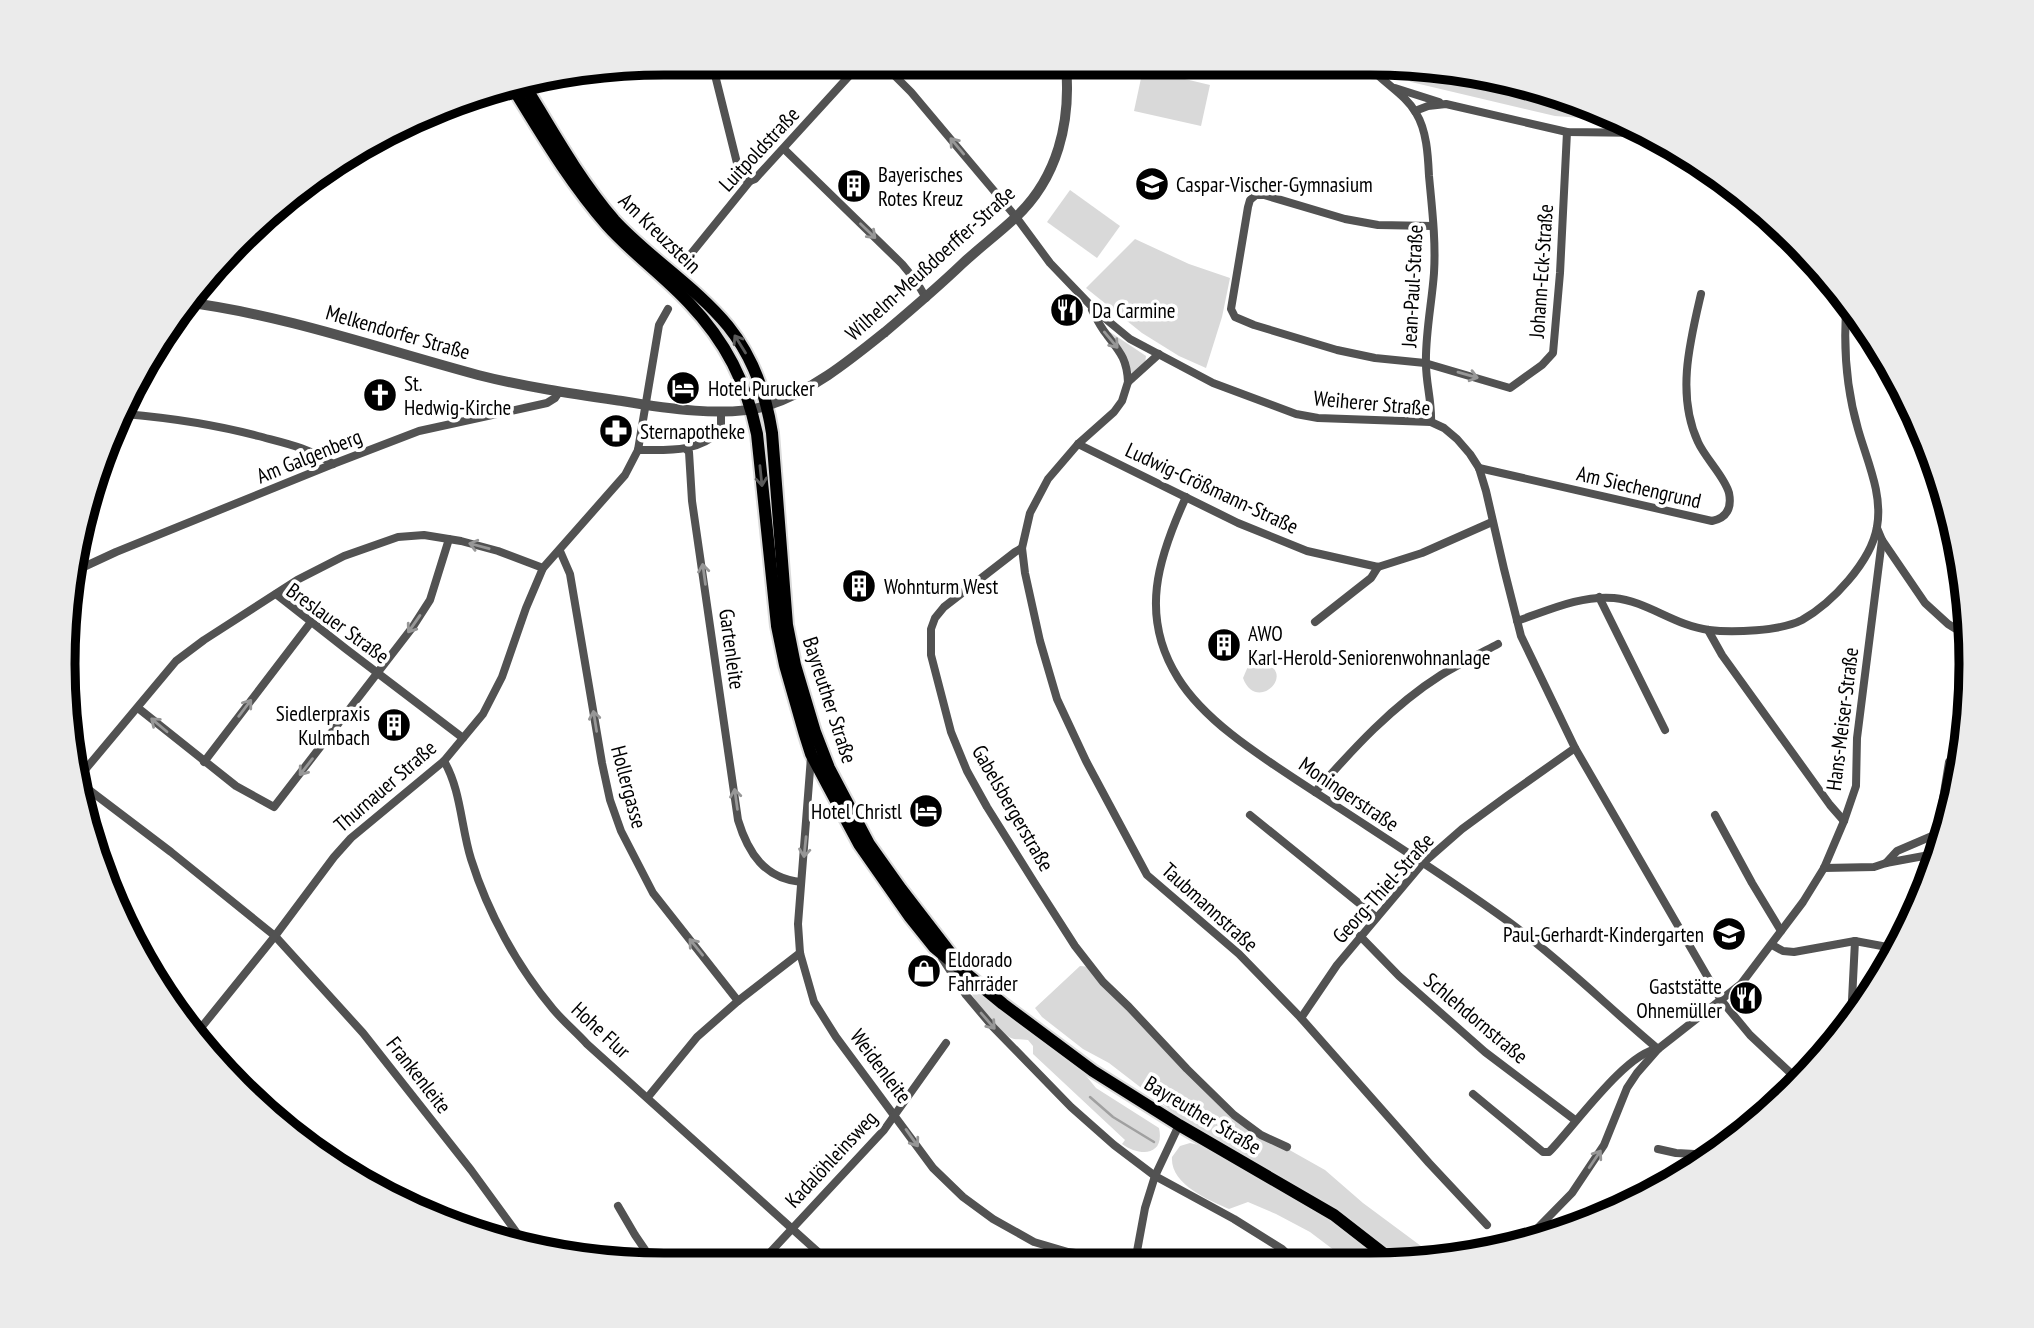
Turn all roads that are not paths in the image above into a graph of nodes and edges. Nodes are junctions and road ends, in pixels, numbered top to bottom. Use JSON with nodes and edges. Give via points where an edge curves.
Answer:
{"nodes":[{"id":1,"x":715,"y":75,"type":"edge"},
{"id":2,"x":850,"y":75,"type":"edge"},
{"id":3,"x":894,"y":75,"type":"edge"},
{"id":4,"x":1066,"y":75,"type":"edge"},
{"id":5,"x":1378,"y":75,"type":"edge"},
{"id":6,"x":1386,"y":84,"type":"junction"},
{"id":7,"x":528,"y":91,"type":"edge"},
{"id":8,"x":517,"y":94,"type":"edge"},
{"id":9,"x":1446,"y":104,"type":"junction"},
{"id":10,"x":1415,"y":111,"type":"junction"},
{"id":11,"x":1567,"y":132,"type":"junction"},
{"id":12,"x":1621,"y":132,"type":"edge"},
{"id":13,"x":784,"y":149,"type":"junction"},
{"id":14,"x":750,"y":181,"type":"junction"},
{"id":15,"x":1016,"y":217,"type":"junction"},
{"id":16,"x":1433,"y":226,"type":"junction"},
{"id":17,"x":686,"y":260,"type":"dead end"},
{"id":18,"x":1701,"y":294,"type":"dead end"},
{"id":19,"x":926,"y":298,"type":"junction"},
{"id":20,"x":1087,"y":302,"type":"junction"},
{"id":21,"x":199,"y":304,"type":"edge"},
{"id":22,"x":668,"y":309,"type":"dead end"},
{"id":23,"x":1846,"y":319,"type":"edge"},
{"id":24,"x":1159,"y":354,"type":"junction"},
{"id":25,"x":1426,"y":363,"type":"junction"},
{"id":26,"x":1128,"y":382,"type":"junction"},
{"id":27,"x":559,"y":391,"type":"junction"},
{"id":28,"x":645,"y":405,"type":"junction"},
{"id":29,"x":768,"y":405,"type":"junction"},
{"id":30,"x":752,"y":409,"type":"junction"},
{"id":31,"x":721,"y":411,"type":"junction"},
{"id":32,"x":131,"y":415,"type":"edge"},
{"id":33,"x":1431,"y":422,"type":"junction"},
{"id":34,"x":1078,"y":444,"type":"junction"},
{"id":35,"x":686,"y":449,"type":"junction"},
{"id":36,"x":638,"y":450,"type":"junction"},
{"id":37,"x":333,"y":464,"type":"junction"},
{"id":38,"x":1479,"y":468,"type":"junction"},
{"id":39,"x":1186,"y":497,"type":"junction"},
{"id":40,"x":1492,"y":522,"type":"junction"},
{"id":41,"x":1877,"y":528,"type":"junction"},
{"id":42,"x":449,"y":539,"type":"junction"},
{"id":43,"x":1882,"y":540,"type":"junction"},
{"id":44,"x":1022,"y":548,"type":"junction"},
{"id":45,"x":561,"y":551,"type":"junction"},
{"id":46,"x":84,"y":567,"type":"edge"},
{"id":47,"x":1378,"y":567,"type":"junction"},
{"id":48,"x":543,"y":568,"type":"junction"},
{"id":49,"x":276,"y":594,"type":"junction"},
{"id":50,"x":1599,"y":597,"type":"junction"},
{"id":51,"x":1517,"y":621,"type":"junction"},
{"id":52,"x":311,"y":622,"type":"junction"},
{"id":53,"x":1315,"y":622,"type":"dead end"},
{"id":54,"x":1708,"y":630,"type":"junction"},
{"id":55,"x":1957,"y":630,"type":"edge"},
{"id":56,"x":1498,"y":644,"type":"dead end"},
{"id":57,"x":377,"y":674,"type":"junction"},
{"id":58,"x":138,"y":708,"type":"junction"},
{"id":59,"x":1665,"y":730,"type":"dead end"},
{"id":60,"x":464,"y":738,"type":"junction"},
{"id":61,"x":1575,"y":748,"type":"junction"},
{"id":62,"x":811,"y":754,"type":"junction"},
{"id":63,"x":444,"y":761,"type":"junction"},
{"id":64,"x":204,"y":762,"type":"junction"},
{"id":65,"x":1950,"y":762,"type":"dead end"},
{"id":66,"x":85,"y":770,"type":"edge"},
{"id":67,"x":1947,"y":779,"type":"edge"},
{"id":68,"x":89,"y":790,"type":"edge"},
{"id":69,"x":1315,"y":792,"type":"junction"},
{"id":70,"x":1250,"y":815,"type":"dead end"},
{"id":71,"x":1715,"y":815,"type":"dead end"},
{"id":72,"x":1844,"y":821,"type":"junction"},
{"id":73,"x":1934,"y":834,"type":"edge"},
{"id":74,"x":1927,"y":855,"type":"edge"},
{"id":75,"x":1886,"y":863,"type":"junction"},
{"id":76,"x":1422,"y":864,"type":"junction"},
{"id":77,"x":1824,"y":868,"type":"junction"},
{"id":78,"x":801,"y":882,"type":"junction"},
{"id":79,"x":1376,"y":917,"type":"junction"},
{"id":80,"x":1781,"y":931,"type":"junction"},
{"id":81,"x":275,"y":936,"type":"junction"},
{"id":82,"x":1360,"y":936,"type":"junction"},
{"id":83,"x":1855,"y":941,"type":"junction"},
{"id":84,"x":1772,"y":945,"type":"junction"},
{"id":85,"x":934,"y":947,"type":"junction"},
{"id":86,"x":1886,"y":947,"type":"edge"},
{"id":87,"x":800,"y":953,"type":"junction"},
{"id":88,"x":961,"y":968,"type":"junction"},
{"id":89,"x":1721,"y":1000,"type":"junction"},
{"id":90,"x":738,"y":1001,"type":"junction"},
{"id":91,"x":1852,"y":1002,"type":"edge"},
{"id":92,"x":1301,"y":1018,"type":"junction"},
{"id":93,"x":201,"y":1027,"type":"edge"},
{"id":94,"x":946,"y":1043,"type":"dead end"},
{"id":95,"x":1658,"y":1049,"type":"junction"},
{"id":96,"x":1792,"y":1074,"type":"edge"},
{"id":97,"x":1473,"y":1094,"type":"dead end"},
{"id":98,"x":648,"y":1097,"type":"junction"},
{"id":99,"x":895,"y":1115,"type":"junction"},
{"id":100,"x":1575,"y":1120,"type":"junction"},
{"id":101,"x":1178,"y":1125,"type":"junction"},
{"id":102,"x":1287,"y":1147,"type":"dead end"},
{"id":103,"x":1658,"y":1149,"type":"dead end"},
{"id":104,"x":1697,"y":1154,"type":"edge"},
{"id":105,"x":1155,"y":1176,"type":"junction"},
{"id":106,"x":618,"y":1206,"type":"dead end"},
{"id":107,"x":1487,"y":1225,"type":"dead end"},
{"id":108,"x":792,"y":1228,"type":"junction"},
{"id":109,"x":1538,"y":1228,"type":"edge"},
{"id":110,"x":518,"y":1234,"type":"edge"},
{"id":111,"x":647,"y":1252,"type":"edge"},
{"id":112,"x":1382,"y":1252,"type":"edge"},
{"id":113,"x":769,"y":1253,"type":"edge"},
{"id":114,"x":819,"y":1253,"type":"edge"},
{"id":115,"x":1075,"y":1253,"type":"edge"},
{"id":116,"x":1137,"y":1253,"type":"edge"},
{"id":117,"x":1286,"y":1253,"type":"edge"}],
"edges":[{"from":1,"to":14,"type":"street","via":[[739,172]]},
{"from":2,"to":13,"type":"street","name":"Luitpoldstraße"},
{"from":15,"to":3,"type":"street","name":"Weiherer Straße","one_way":true},
{"from":4,"to":15,"type":"street","name":"Wilhelm-Meußdoerffer-Straße","via":[[1067,103],[1055,161]]},
{"from":5,"to":6,"type":"street"},
{"from":6,"to":9,"type":"street"},
{"from":6,"to":10,"type":"street"},
{"from":29,"to":7,"type":"main road","name":"Am Kreuzstein","one_way":true,"via":[[753,365],[728,326],[615,221],[575,168]]},
{"from":8,"to":30,"type":"main road","name":"Am Kreuzstein","via":[[586,200],[720,339]]},
{"from":9,"to":10,"type":"street"},
{"from":9,"to":11,"type":"street"},
{"from":10,"to":16,"type":"street","name":"Jean-Paul-Straße","via":[[1428,154]]},
{"from":11,"to":12,"type":"street"},
{"from":25,"to":11,"type":"street","name":"Johann-Eck-Straße","one_way":true,"via":[[1510,388],[1553,353]]},
{"from":13,"to":14,"type":"street","name":"Luitpoldstraße"},
{"from":13,"to":19,"type":"street","one_way":true,"via":[[902,264]]},
{"from":14,"to":17,"type":"street","name":"Luitpoldstraße"},
{"from":15,"to":19,"type":"street","name":"Wilhelm-Meußdoerffer-Straße"},
{"from":15,"to":20,"type":"street","name":"Weiherer Straße"},
{"from":16,"to":25,"type":"street","name":"Jean-Paul-Straße"},
{"from":16,"to":25,"type":"street","name":"Johann-Eck-Straße","via":[[1378,225],[1256,195],[1248,207],[1231,309],[1235,317],[1254,325],[1337,350]]},
{"from":18,"to":38,"type":"street","name":"Am Siechengrund","via":[[1689,343],[1687,396],[1698,442],[1728,492],[1727,513],[1722,519],[1712,521]]},
{"from":19,"to":29,"type":"street","name":"Wilhelm-Meußdoerffer-Straße","via":[[842,366]]},
{"from":20,"to":24,"type":"street","name":"Weiherer Straße","via":[[1130,339]]},
{"from":20,"to":26,"type":"street","one_way":true,"via":[[1118,347]]},
{"from":21,"to":27,"type":"street","name":"Melkendorfer Straße","via":[[232,308],[481,375]]},
{"from":22,"to":28,"type":"street","via":[[659,325]]},
{"from":23,"to":41,"type":"street","via":[[1849,391],[1875,485]]},
{"from":24,"to":26,"type":"street"},
{"from":24,"to":33,"type":"street","name":"Weiherer Straße","via":[[1213,383],[1296,414]]},
{"from":25,"to":33,"type":"street","name":"Jean-Paul-Straße"},
{"from":26,"to":34,"type":"street","via":[[1114,412]]},
{"from":27,"to":28,"type":"street","name":"Melkendorfer Straße"},
{"from":27,"to":37,"type":"street","name":"Am Galgenberg","via":[[547,403],[419,432]]},
{"from":28,"to":31,"type":"street","name":"Melkendorfer Straße"},
{"from":28,"to":36,"type":"street","name":"Thurnauer Straße"},
{"from":29,"to":30,"type":"street","name":"Melkendorfer Straße"},
{"from":29,"to":88,"type":"main road","name":"Bayreuther Straße","via":[[787,625],[815,732],[869,844]]},
{"from":30,"to":31,"type":"street","name":"Melkendorfer Straße"},
{"from":30,"to":62,"type":"main road","name":"Bayreuther Straße","one_way":true,"via":[[777,626]]},
{"from":31,"to":35,"type":"street","via":[[721,430]]},
{"from":32,"to":37,"type":"street","via":[[213,424],[312,451]]},
{"from":33,"to":38,"type":"street","name":"Weiherer Straße","via":[[1457,439]]},
{"from":34,"to":39,"type":"street","name":"Ludwig-Crößmann-Straße"},
{"from":34,"to":44,"type":"street","via":[[1038,496]]},
{"from":35,"to":36,"type":"street"},
{"from":78,"to":35,"type":"street","name":"Gartenleite","one_way":true,"via":[[780,878],[762,866],[738,820]]},
{"from":36,"to":45,"type":"street","name":"Thurnauer Straße","via":[[625,475]]},
{"from":37,"to":46,"type":"street","name":"Am Galgenberg"},
{"from":38,"to":40,"type":"street","name":"Weiherer Straße"},
{"from":39,"to":47,"type":"street","name":"Ludwig-Crößmann-Straße","via":[[1307,551]]},
{"from":39,"to":69,"type":"street","name":"Moningerstraße","via":[[1169,533],[1155,596],[1166,655],[1200,706]]},
{"from":40,"to":47,"type":"street"},
{"from":40,"to":51,"type":"street","name":"Weiherer Straße"},
{"from":41,"to":43,"type":"street","name":"Hans-Meiser-Straße"},
{"from":41,"to":54,"type":"street","via":[[1869,550],[1836,595],[1802,620],[1779,628]]},
{"from":48,"to":42,"type":"street","one_way":true},
{"from":42,"to":49,"type":"street","via":[[398,537],[344,556]]},
{"from":42,"to":57,"type":"street","one_way":true,"via":[[430,600]]},
{"from":43,"to":55,"type":"street","via":[[1925,603]]},
{"from":43,"to":72,"type":"street","name":"Hans-Meiser-Straße","via":[[1857,738],[1856,786]]},
{"from":44,"to":92,"type":"street","name":"Taubmannstraße","via":[[1057,699],[1147,875],[1238,954]]},
{"from":44,"to":102,"type":"street","name":"Gabelsbergerstraße","via":[[944,607],[931,629],[931,655],[940,694],[967,771],[1060,923],[1103,982],[1234,1115],[1261,1136]]},
{"from":45,"to":48,"type":"street","name":"Thurnauer Straße"},
{"from":90,"to":45,"type":"street","name":"Hollergasse","one_way":true,"via":[[653,894],[621,831],[602,763],[570,574]]},
{"from":47,"to":53,"type":"street","via":[[1371,578]]},
{"from":48,"to":60,"type":"street","name":"Thurnauer Straße","via":[[498,687]]},
{"from":49,"to":52,"type":"street","name":"Breslauer Straße"},
{"from":49,"to":58,"type":"street","name":"Breslauer Straße","via":[[176,661]]},
{"from":50,"to":51,"type":"street"},
{"from":50,"to":54,"type":"street","via":[[1627,600]]},
{"from":50,"to":59,"type":"street"},
{"from":51,"to":61,"type":"street","name":"Weiherer Straße"},
{"from":52,"to":57,"type":"street","name":"Breslauer Straße"},
{"from":64,"to":52,"type":"street","one_way":true},
{"from":54,"to":72,"type":"street"},
{"from":56,"to":69,"type":"street","via":[[1402,704]]},
{"from":57,"to":60,"type":"street","name":"Breslauer Straße"},
{"from":57,"to":64,"type":"street","one_way":true,"via":[[274,807]]},
{"from":64,"to":58,"type":"street","one_way":true},
{"from":58,"to":66,"type":"street","name":"Breslauer Straße"},
{"from":60,"to":63,"type":"street","name":"Thurnauer Straße"},
{"from":61,"to":76,"type":"street","name":"Georg-Thiel-Straße"},
{"from":61,"to":89,"type":"street","name":"Weiherer Straße"},
{"from":62,"to":78,"type":"street","name":"Weidenleite","one_way":true},
{"from":62,"to":85,"type":"main road","name":"Bayreuther Straße","via":[[859,844]]},
{"from":63,"to":81,"type":"street","name":"Thurnauer Straße","via":[[351,838]]},
{"from":63,"to":98,"type":"street","name":"Hohe Flur","via":[[452,775],[464,837],[487,904],[531,981],[587,1044]]},
{"from":65,"to":67,"type":"street"},
{"from":68,"to":81,"type":"street","name":"Frankenleite"},
{"from":69,"to":76,"type":"street","name":"Moningerstraße"},
{"from":70,"to":79,"type":"street"},
{"from":71,"to":80,"type":"street"},
{"from":72,"to":77,"type":"street","name":"Hans-Meiser-Straße"},
{"from":73,"to":75,"type":"street","via":[[1897,851]]},
{"from":74,"to":75,"type":"street"},
{"from":75,"to":77,"type":"street"},
{"from":76,"to":79,"type":"street","name":"Georg-Thiel-Straße"},
{"from":76,"to":95,"type":"street","name":"Moningerstraße","via":[[1508,922]]},
{"from":77,"to":80,"type":"street","name":"Hans-Meiser-Straße"},
{"from":78,"to":87,"type":"street","name":"Weidenleite"},
{"from":79,"to":82,"type":"street","name":"Georg-Thiel-Straße"},
{"from":80,"to":84,"type":"street","name":"Hans-Meiser-Straße"},
{"from":81,"to":93,"type":"street","name":"Thurnauer Straße"},
{"from":81,"to":110,"type":"street","name":"Frankenleite","via":[[372,1043]]},
{"from":82,"to":92,"type":"street","name":"Georg-Thiel-Straße"},
{"from":82,"to":100,"type":"street","name":"Schlehdornstraße","via":[[1476,1045]]},
{"from":83,"to":84,"type":"street","via":[[1794,952]]},
{"from":83,"to":86,"type":"street"},
{"from":83,"to":91,"type":"street"},
{"from":84,"to":89,"type":"street","name":"Hans-Meiser-Straße","via":[[1741,984]]},
{"from":85,"to":88,"type":"main road","name":"Bayreuther Straße"},
{"from":85,"to":105,"type":"street","name":"Bayreuther Straße","one_way":true,"via":[[993,1027],[1071,1107]]},
{"from":87,"to":90,"type":"street"},
{"from":87,"to":99,"type":"street","name":"Weidenleite","via":[[814,1002]]},
{"from":88,"to":101,"type":"main road","name":"Bayreuther Straße","via":[[1093,1070]]},
{"from":89,"to":95,"type":"street","name":"Hans-Meiser-Straße"},
{"from":89,"to":96,"type":"street","name":"Weiherer Straße"},
{"from":90,"to":98,"type":"street","via":[[697,1037]]},
{"from":92,"to":107,"type":"street","name":"Taubmannstraße"},
{"from":94,"to":99,"type":"street","name":"Kadalöhleinsweg"},
{"from":95,"to":100,"type":"street","via":[[1649,1050],[1626,1067]]},
{"from":109,"to":95,"type":"street","one_way":true,"via":[[1573,1193],[1604,1145],[1627,1088]]},
{"from":97,"to":100,"type":"street","via":[[1543,1152],[1549,1152]]},
{"from":98,"to":108,"type":"street","name":"Hohe Flur"},
{"from":99,"to":108,"type":"street","name":"Kadalöhleinsweg"},
{"from":99,"to":115,"type":"street","name":"Weidenleite","one_way":true,"via":[[933,1168],[963,1197],[1034,1242]]},
{"from":101,"to":105,"type":"street"},
{"from":101,"to":112,"type":"main road","name":"Bayreuther Straße","via":[[1334,1215]]},
{"from":103,"to":104,"type":"street"},
{"from":105,"to":116,"type":"street"},
{"from":105,"to":117,"type":"street","name":"Bayreuther Straße"},
{"from":106,"to":111,"type":"street"},
{"from":108,"to":113,"type":"street","name":"Kadalöhleinsweg"},
{"from":108,"to":114,"type":"street","name":"Hohe Flur"}]}
